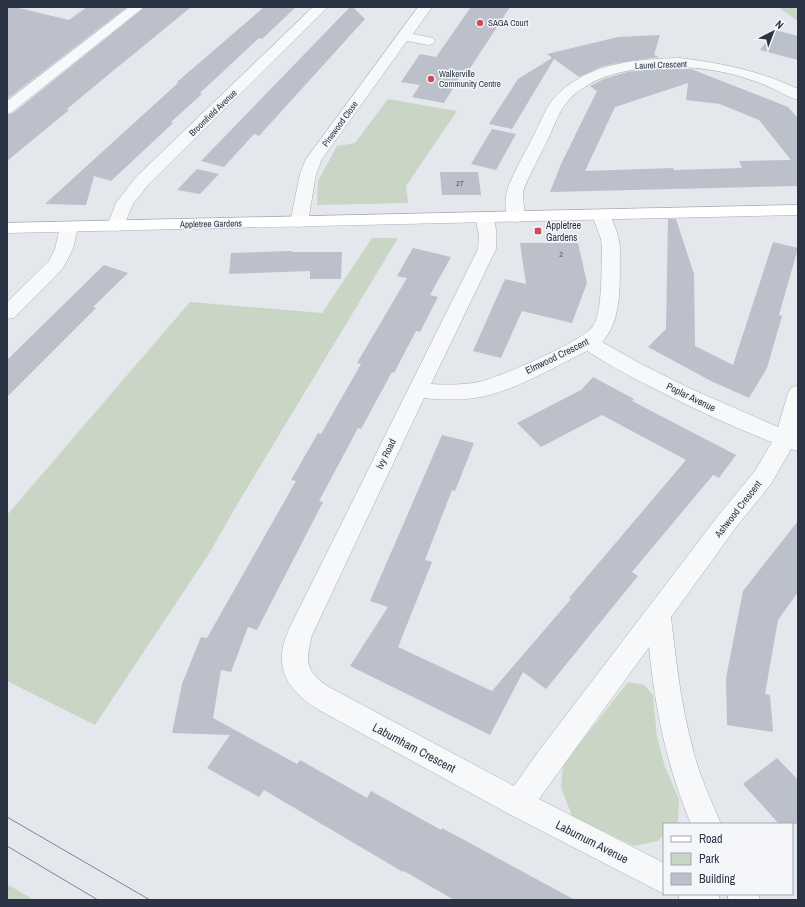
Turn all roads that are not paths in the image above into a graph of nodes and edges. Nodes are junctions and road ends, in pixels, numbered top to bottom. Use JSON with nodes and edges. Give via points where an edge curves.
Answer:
{"nodes":[{"id":1,"x":137,"y":7,"type":"edge"},
{"id":2,"x":321,"y":7,"type":"edge"},
{"id":3,"x":425,"y":7,"type":"edge"},
{"id":4,"x":404,"y":36,"type":"junction"},
{"id":5,"x":428,"y":41,"type":"dead end"},
{"id":6,"x":798,"y":95,"type":"edge"},
{"id":7,"x":7,"y":109,"type":"edge"},
{"id":8,"x":798,"y":210,"type":"edge"},
{"id":9,"x":602,"y":215,"type":"junction"},
{"id":10,"x":484,"y":217,"type":"junction"},
{"id":11,"x":516,"y":217,"type":"junction"},
{"id":12,"x":299,"y":222,"type":"junction"},
{"id":13,"x":116,"y":226,"type":"junction"},
{"id":14,"x":69,"y":227,"type":"junction"},
{"id":15,"x":7,"y":228,"type":"edge"},
{"id":16,"x":7,"y":313,"type":"edge"},
{"id":17,"x":588,"y":342,"type":"junction"},
{"id":18,"x":417,"y":390,"type":"junction"},
{"id":19,"x":798,"y":393,"type":"edge"},
{"id":20,"x":791,"y":440,"type":"edge"},
{"id":21,"x":658,"y":615,"type":"junction"},
{"id":22,"x":309,"y":690,"type":"joint"},
{"id":23,"x":519,"y":804,"type":"junction"},
{"id":24,"x":706,"y":823,"type":"edge"},
{"id":25,"x":663,"y":878,"type":"edge"},
{"id":26,"x":695,"y":895,"type":"edge"},
{"id":27,"x":705,"y":900,"type":"edge"}],
"edges":[{"from":1,"to":7,"type":"street"},
{"from":2,"to":13,"type":"street","name":"Broomfield Avenue","via":[[142,181],[125,203]]},
{"from":3,"to":4,"type":"street","name":"Pinewood Close"},
{"from":4,"to":5,"type":"street"},
{"from":4,"to":12,"type":"street","name":"Pinewood Close","via":[[310,166]]},
{"from":6,"to":11,"type":"street","name":"Laurel Crescent","via":[[751,75],[693,64],[636,65],[612,70],[589,79],[565,95],[554,110],[515,191]]},
{"from":8,"to":9,"type":"street","name":"Appletree Gardens"},
{"from":9,"to":11,"type":"street","name":"Appletree Gardens"},
{"from":9,"to":17,"type":"street","name":"Elmwood Crescent","via":[[611,248],[608,312],[602,329]]},
{"from":10,"to":11,"type":"street","name":"Appletree Gardens"},
{"from":10,"to":12,"type":"street","name":"Appletree Gardens"},
{"from":10,"to":18,"type":"street","name":"Ivy Road","via":[[488,235],[487,249]]},
{"from":12,"to":13,"type":"street","name":"Appletree Gardens"},
{"from":13,"to":14,"type":"street","name":"Appletree Gardens"},
{"from":14,"to":15,"type":"street","name":"Appletree Gardens"},
{"from":14,"to":16,"type":"street","via":[[64,249],[57,264]]},
{"from":17,"to":18,"type":"street","name":"Elmwood Crescent","via":[[495,385],[457,392]]},
{"from":17,"to":20,"type":"street","name":"Poplar Avenue","via":[[634,370],[726,415]]},
{"from":18,"to":22,"type":"street","name":"Ivy Road","via":[[299,635],[295,665],[299,677]]},
{"from":19,"to":20,"type":"street","name":"Ashwood Crescent"},
{"from":20,"to":21,"type":"street","name":"Ashwood Crescent"},
{"from":21,"to":23,"type":"street","name":"Ashwood Crescent"},
{"from":21,"to":24,"type":"street","via":[[669,709],[680,758]]},
{"from":22,"to":23,"type":"street","name":"Laburnham Crescent"},
{"from":23,"to":25,"type":"street","name":"Laburnum Avenue"},
{"from":26,"to":27,"type":"street"}]}
